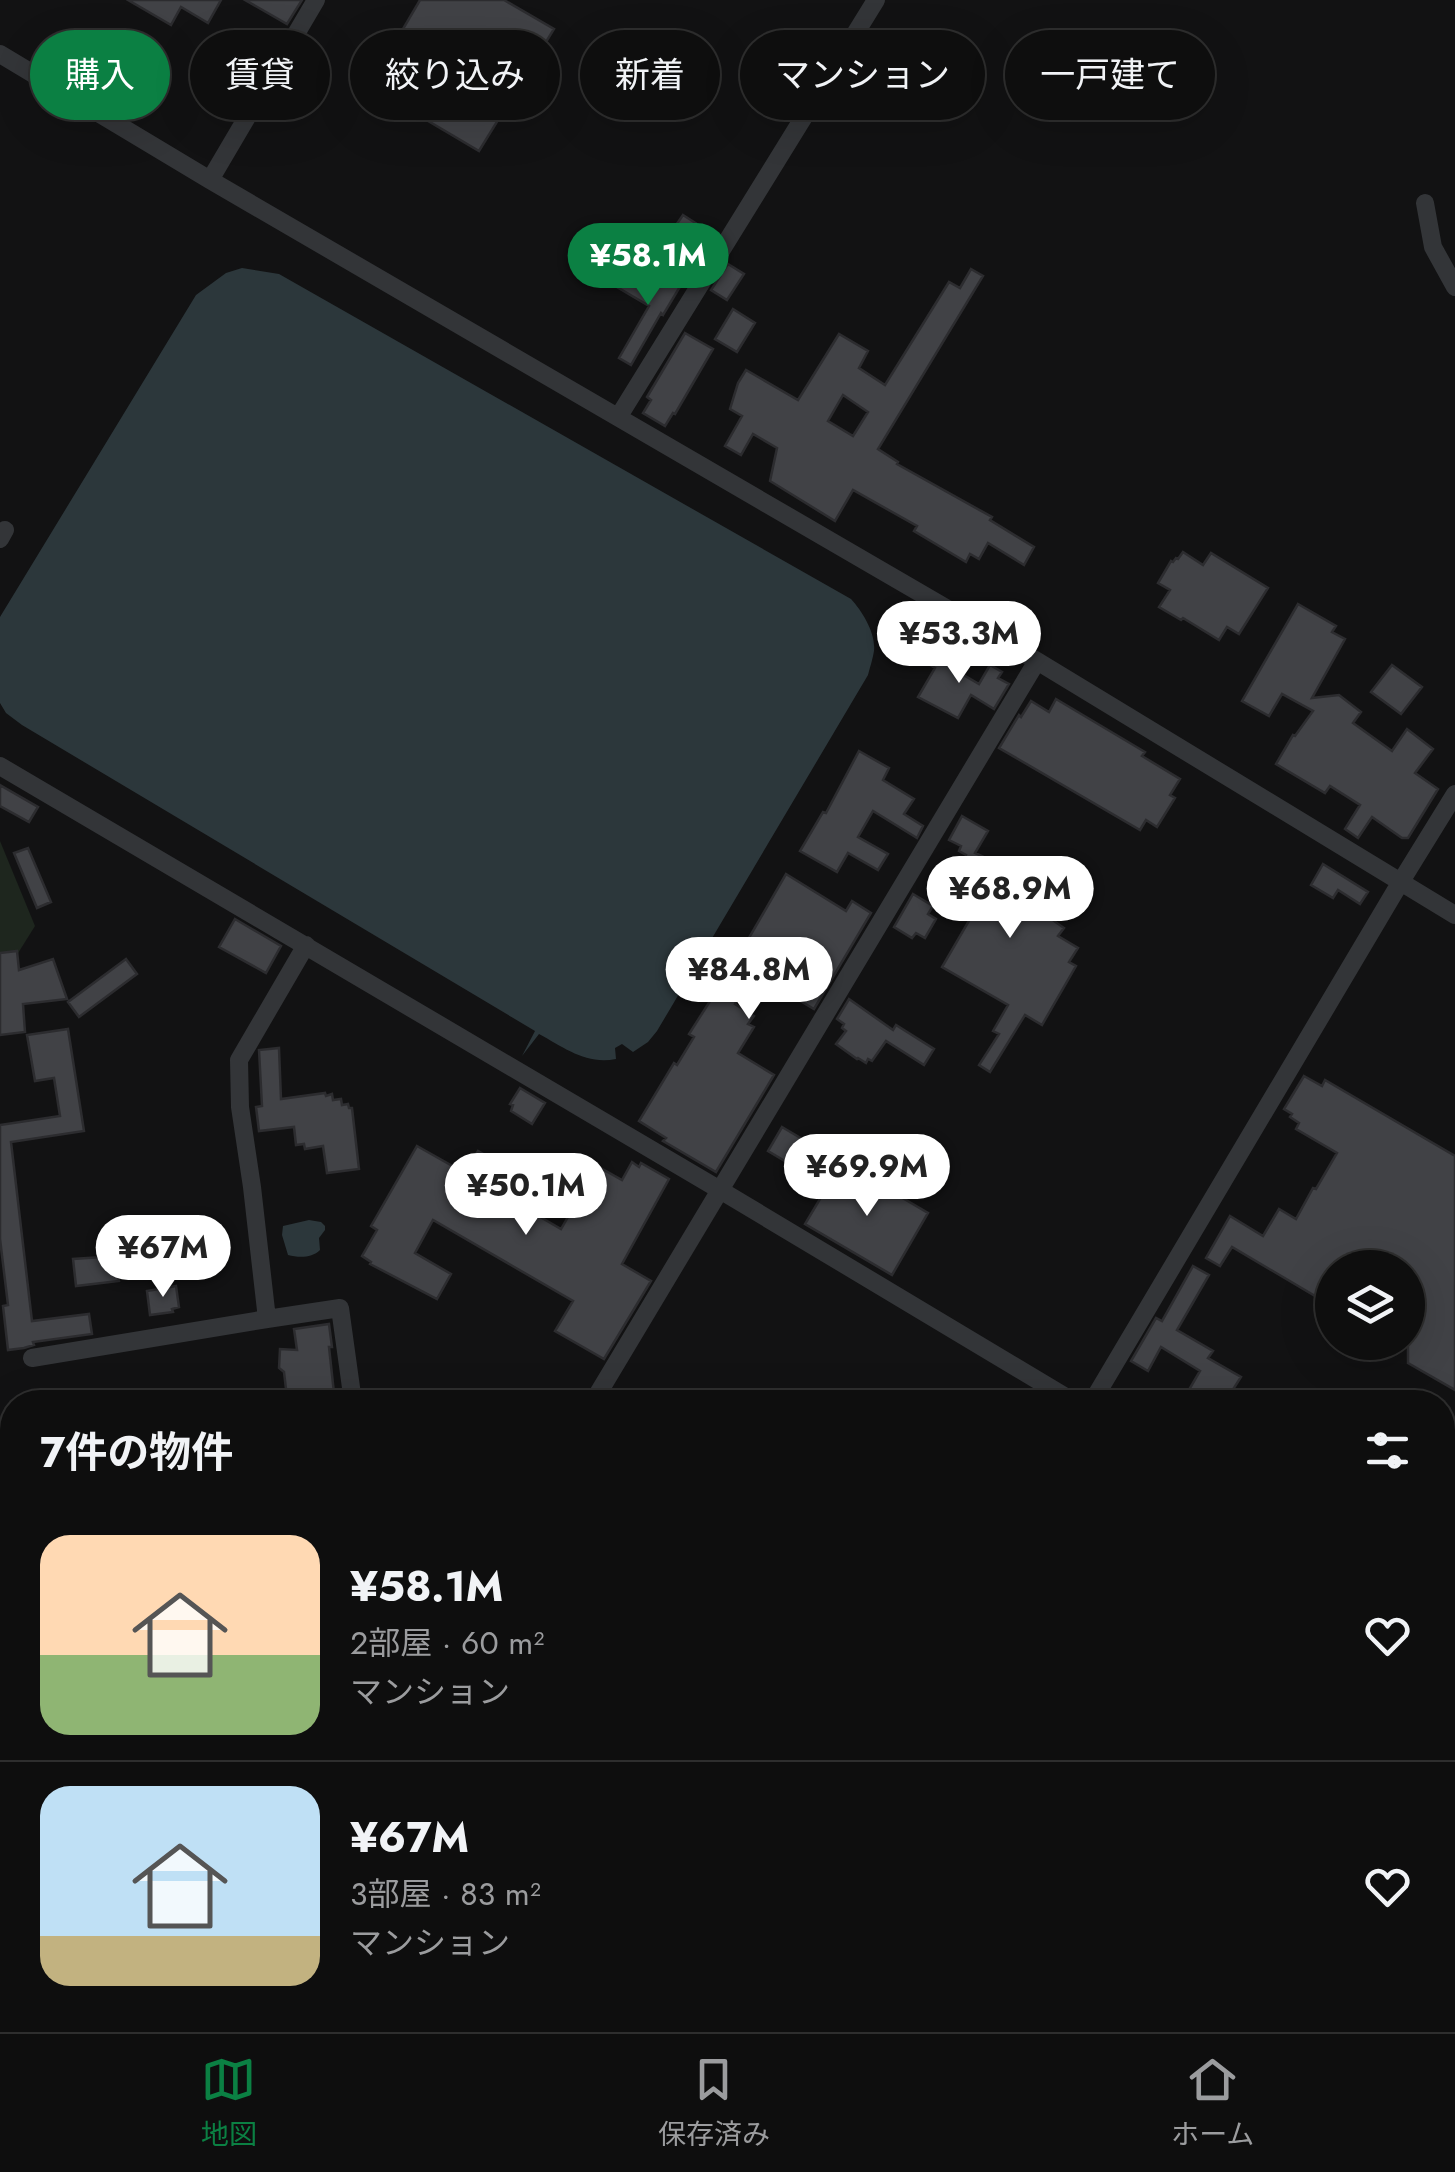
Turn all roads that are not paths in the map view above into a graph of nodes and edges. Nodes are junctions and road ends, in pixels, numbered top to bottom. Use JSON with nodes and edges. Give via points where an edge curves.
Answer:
{"nodes":[{"id":1,"x":316,"y":0,"type":"edge"},
{"id":2,"x":876,"y":0,"type":"edge"},
{"id":3,"x":0,"y":54,"type":"edge"},
{"id":4,"x":210,"y":180,"type":"junction"},
{"id":5,"x":1425,"y":203,"type":"dead end"},
{"id":6,"x":1455,"y":287,"type":"edge"},
{"id":7,"x":618,"y":416,"type":"junction"},
{"id":8,"x":1037,"y":661,"type":"junction"},
{"id":9,"x":0,"y":766,"type":"edge"},
{"id":10,"x":1455,"y":794,"type":"edge"},
{"id":11,"x":1400,"y":883,"type":"junction"},
{"id":12,"x":1455,"y":915,"type":"edge"},
{"id":13,"x":306,"y":945,"type":"junction"},
{"id":14,"x":720,"y":1190,"type":"junction"},
{"id":15,"x":267,"y":1318,"type":"junction"},
{"id":16,"x":32,"y":1358,"type":"dead end"},
{"id":17,"x":351,"y":1390,"type":"edge"},
{"id":18,"x":600,"y":1390,"type":"edge"},
{"id":19,"x":1054,"y":1390,"type":"edge"},
{"id":20,"x":1099,"y":1390,"type":"edge"}],
"edges":[{"from":1,"to":4,"type":"street"},
{"from":2,"to":7,"type":"street"},
{"from":3,"to":4,"type":"street"},
{"from":4,"to":7,"type":"street"},
{"from":5,"to":6,"type":"street","via":[[1434,247]]},
{"from":7,"to":8,"type":"street"},
{"from":8,"to":11,"type":"street"},
{"from":8,"to":14,"type":"street"},
{"from":9,"to":13,"type":"street"},
{"from":10,"to":11,"type":"street"},
{"from":11,"to":12,"type":"street"},
{"from":11,"to":20,"type":"street"},
{"from":13,"to":14,"type":"street"},
{"from":13,"to":15,"type":"street","via":[[239,1060]]},
{"from":14,"to":18,"type":"street"},
{"from":14,"to":19,"type":"street"},
{"from":15,"to":16,"type":"street"},
{"from":15,"to":17,"type":"street","via":[[340,1308]]}]}
